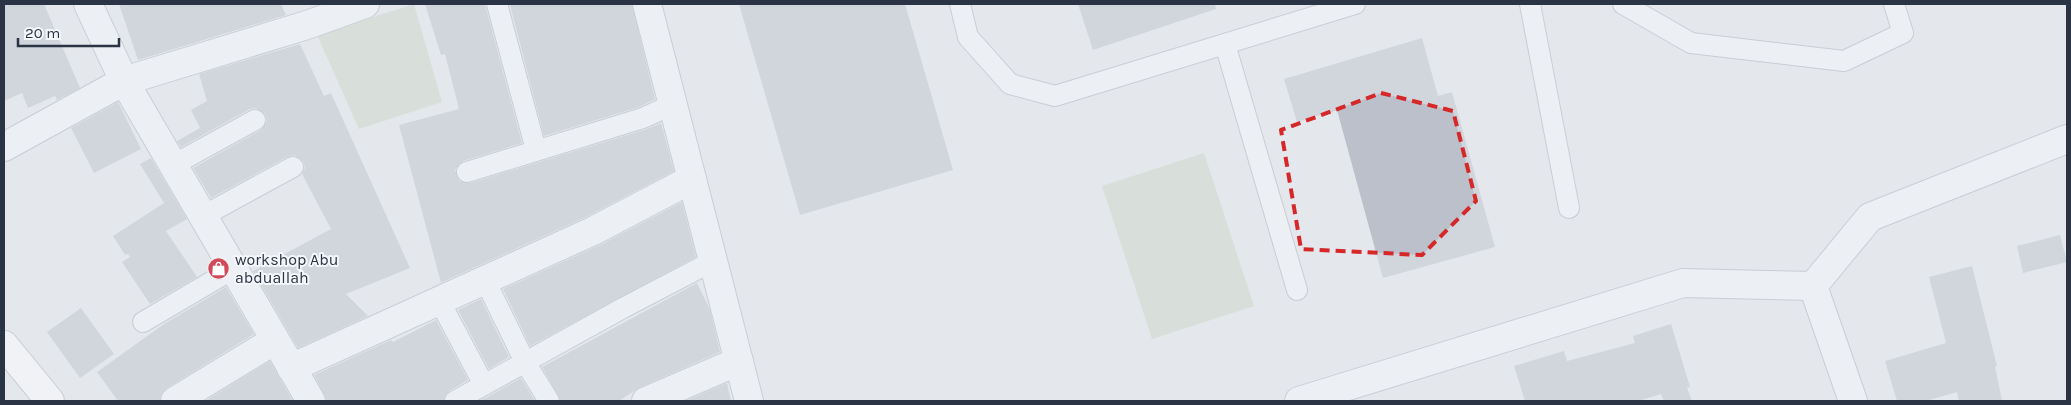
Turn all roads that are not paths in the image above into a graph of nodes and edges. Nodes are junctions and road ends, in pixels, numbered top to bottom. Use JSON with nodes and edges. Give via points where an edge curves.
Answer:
{"nodes":[{"id":1,"x":88,"y":4,"type":"edge"},
{"id":2,"x":365,"y":4,"type":"edge"},
{"id":3,"x":497,"y":4,"type":"edge"},
{"id":4,"x":647,"y":4,"type":"edge"},
{"id":5,"x":960,"y":4,"type":"edge"},
{"id":6,"x":1355,"y":4,"type":"edge"},
{"id":7,"x":1530,"y":4,"type":"edge"},
{"id":8,"x":1623,"y":4,"type":"edge"},
{"id":9,"x":1894,"y":4,"type":"edge"},
{"id":10,"x":1225,"y":44,"type":"junction"},
{"id":11,"x":124,"y":81,"type":"junction"},
{"id":12,"x":673,"y":104,"type":"junction"},
{"id":13,"x":255,"y":120,"type":"dead end"},
{"id":14,"x":2067,"y":139,"type":"edge"},
{"id":15,"x":4,"y":147,"type":"edge"},
{"id":16,"x":536,"y":150,"type":"junction"},
{"id":17,"x":172,"y":165,"type":"junction"},
{"id":18,"x":293,"y":167,"type":"dead end"},
{"id":19,"x":467,"y":172,"type":"dead end"},
{"id":20,"x":692,"y":179,"type":"junction"},
{"id":21,"x":1569,"y":208,"type":"dead end"},
{"id":22,"x":203,"y":216,"type":"junction"},
{"id":23,"x":713,"y":261,"type":"junction"},
{"id":24,"x":233,"y":269,"type":"junction"},
{"id":25,"x":485,"y":280,"type":"junction"},
{"id":26,"x":1813,"y":286,"type":"junction"},
{"id":27,"x":1296,"y":290,"type":"dead end"},
{"id":28,"x":439,"y":300,"type":"junction"},
{"id":29,"x":143,"y":322,"type":"dead end"},
{"id":30,"x":275,"y":340,"type":"junction"},
{"id":31,"x":4,"y":345,"type":"edge"},
{"id":32,"x":739,"y":360,"type":"junction"},
{"id":33,"x":525,"y":362,"type":"junction"},
{"id":34,"x":291,"y":368,"type":"junction"},
{"id":35,"x":484,"y":385,"type":"junction"},
{"id":36,"x":50,"y":401,"type":"edge"},
{"id":37,"x":175,"y":401,"type":"edge"},
{"id":38,"x":312,"y":401,"type":"edge"},
{"id":39,"x":455,"y":401,"type":"edge"},
{"id":40,"x":549,"y":401,"type":"edge"},
{"id":41,"x":646,"y":401,"type":"edge"},
{"id":42,"x":750,"y":401,"type":"edge"},
{"id":43,"x":1298,"y":401,"type":"edge"},
{"id":44,"x":1853,"y":401,"type":"edge"}],
"edges":[{"from":1,"to":11,"type":"street"},
{"from":2,"to":11,"type":"street","via":[[307,26]]},
{"from":3,"to":16,"type":"lane"},
{"from":4,"to":12,"type":"street"},
{"from":5,"to":10,"type":"lane","via":[[968,37],[1010,84],[1055,96]]},
{"from":6,"to":10,"type":"lane"},
{"from":7,"to":21,"type":"lane"},
{"from":8,"to":9,"type":"lane","via":[[1691,43],[1844,61],[1903,34]]},
{"from":10,"to":27,"type":"lane"},
{"from":11,"to":15,"type":"street"},
{"from":11,"to":17,"type":"street"},
{"from":12,"to":16,"type":"lane","via":[[642,118]]},
{"from":12,"to":20,"type":"street"},
{"from":13,"to":17,"type":"lane"},
{"from":14,"to":26,"type":"street","via":[[1870,217]]},
{"from":16,"to":19,"type":"lane"},
{"from":17,"to":22,"type":"street"},
{"from":18,"to":22,"type":"lane"},
{"from":20,"to":23,"type":"street"},
{"from":20,"to":25,"type":"street","via":[[593,231]]},
{"from":22,"to":24,"type":"street"},
{"from":23,"to":32,"type":"street"},
{"from":23,"to":33,"type":"lane"},
{"from":24,"to":29,"type":"lane"},
{"from":24,"to":30,"type":"street"},
{"from":25,"to":28,"type":"street"},
{"from":25,"to":33,"type":"lane"},
{"from":26,"to":43,"type":"street","via":[[1683,283]]},
{"from":26,"to":44,"type":"street"},
{"from":28,"to":34,"type":"street"},
{"from":28,"to":35,"type":"lane"},
{"from":30,"to":34,"type":"street"},
{"from":30,"to":37,"type":"street"},
{"from":31,"to":36,"type":"street"},
{"from":32,"to":41,"type":"street"},
{"from":32,"to":42,"type":"street"},
{"from":33,"to":35,"type":"lane"},
{"from":33,"to":40,"type":"lane"},
{"from":34,"to":38,"type":"street"},
{"from":35,"to":39,"type":"lane"}]}
